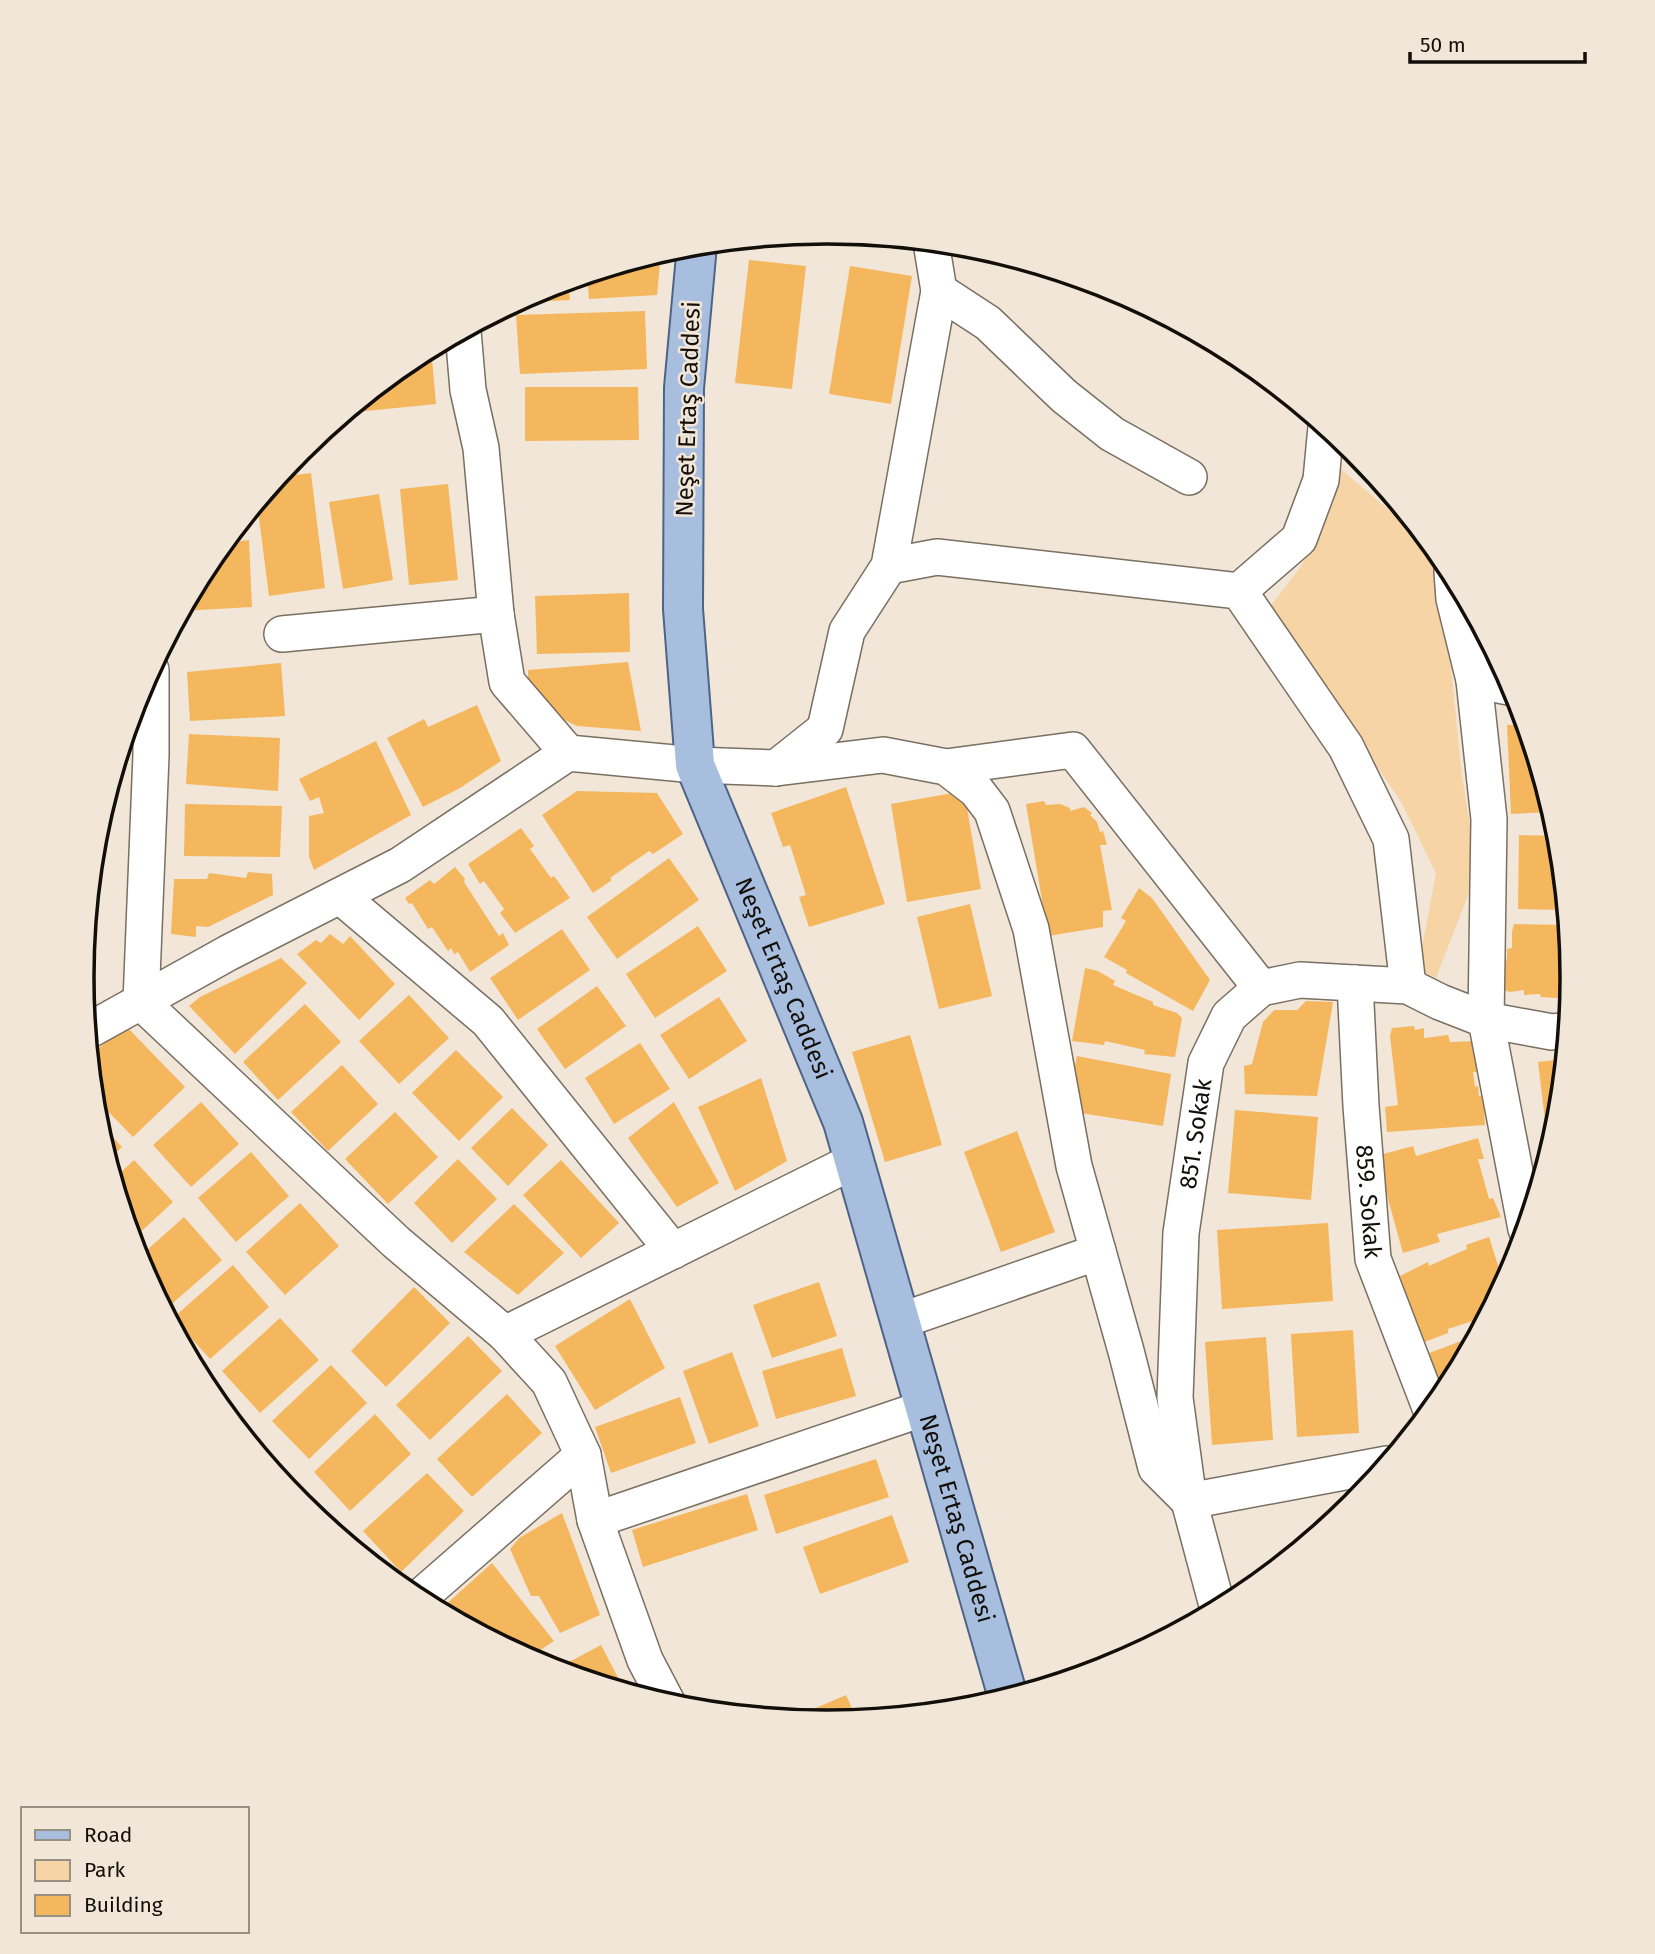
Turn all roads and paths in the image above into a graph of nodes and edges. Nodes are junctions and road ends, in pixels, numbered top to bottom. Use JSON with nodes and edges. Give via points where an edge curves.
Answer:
{"nodes":[{"id":1,"x":933,"y":252,"type":"edge"},
{"id":2,"x":695,"y":256,"type":"edge"},
{"id":3,"x":939,"y":291,"type":"junction"},
{"id":4,"x":464,"y":341,"type":"edge"},
{"id":5,"x":1325,"y":439,"type":"edge"},
{"id":6,"x":1189,"y":477,"type":"dead end"},
{"id":7,"x":889,"y":566,"type":"junction"},
{"id":8,"x":1239,"y":591,"type":"junction"},
{"id":9,"x":1454,"y":597,"type":"edge"},
{"id":10,"x":496,"y":614,"type":"junction"},
{"id":11,"x":282,"y":634,"type":"dead end"},
{"id":12,"x":1474,"y":680,"type":"junction"},
{"id":13,"x":1500,"y":685,"type":"edge"},
{"id":14,"x":150,"y":695,"type":"edge"},
{"id":15,"x":568,"y":753,"type":"junction"},
{"id":16,"x":695,"y":765,"type":"junction"},
{"id":17,"x":946,"y":767,"type":"junction"},
{"id":18,"x":776,"y":768,"type":"junction"},
{"id":19,"x":340,"y":896,"type":"junction"},
{"id":20,"x":1355,"y":983,"type":"junction"},
{"id":21,"x":1408,"y":986,"type":"junction"},
{"id":22,"x":1261,"y":988,"type":"junction"},
{"id":23,"x":141,"y":1002,"type":"junction"},
{"id":24,"x":1486,"y":1020,"type":"junction"},
{"id":25,"x":96,"y":1027,"type":"edge"},
{"id":26,"x":1558,"y":1031,"type":"edge"},
{"id":27,"x":854,"y":1161,"type":"junction"},
{"id":28,"x":1523,"y":1211,"type":"edge"},
{"id":29,"x":673,"y":1251,"type":"junction"},
{"id":30,"x":1098,"y":1252,"type":"junction"},
{"id":31,"x":900,"y":1321,"type":"junction"},
{"id":32,"x":505,"y":1334,"type":"junction"},
{"id":33,"x":1427,"y":1399,"type":"edge"},
{"id":34,"x":925,"y":1408,"type":"junction"},
{"id":35,"x":583,"y":1455,"type":"junction"},
{"id":36,"x":1373,"y":1467,"type":"edge"},
{"id":37,"x":1189,"y":1501,"type":"junction"},
{"id":38,"x":595,"y":1520,"type":"junction"},
{"id":39,"x":427,"y":1591,"type":"edge"},
{"id":40,"x":1215,"y":1599,"type":"edge"},
{"id":41,"x":1005,"y":1688,"type":"edge"},
{"id":42,"x":661,"y":1690,"type":"edge"}],
"edges":[{"from":1,"to":3,"type":"street"},
{"from":2,"to":16,"type":"main road","name":"Neşet Ertaş Caddesi","via":[[684,388],[683,609]]},
{"from":3,"to":6,"type":"street","via":[[988,323],[1064,396],[1112,434]]},
{"from":3,"to":7,"type":"street"},
{"from":4,"to":10,"type":"street","via":[[468,390],[481,448]]},
{"from":5,"to":8,"type":"street","via":[[1321,480],[1298,539]]},
{"from":7,"to":8,"type":"street","via":[[937,557]]},
{"from":7,"to":18,"type":"street","via":[[847,631],[825,729]]},
{"from":8,"to":21,"type":"street","via":[[1346,747],[1391,839]]},
{"from":9,"to":12,"type":"street"},
{"from":10,"to":11,"type":"street"},
{"from":10,"to":15,"type":"street","via":[[507,682]]},
{"from":12,"to":13,"type":"street"},
{"from":12,"to":24,"type":"street","via":[[1489,819]]},
{"from":14,"to":23,"type":"street"},
{"from":15,"to":16,"type":"street"},
{"from":15,"to":19,"type":"street","via":[[400,865]]},
{"from":16,"to":18,"type":"street"},
{"from":16,"to":27,"type":"main road","name":"Neşet Ertaş Caddesi","via":[[843,1122]]},
{"from":17,"to":18,"type":"street","via":[[883,755]]},
{"from":17,"to":22,"type":"street","via":[[1073,750]]},
{"from":17,"to":30,"type":"street","via":[[976,790],[992,811],[1031,929],[1074,1166]]},
{"from":19,"to":23,"type":"street"},
{"from":19,"to":29,"type":"street","via":[[488,1021]]},
{"from":20,"to":21,"type":"street"},
{"from":20,"to":22,"type":"street","via":[[1300,980]]},
{"from":20,"to":33,"type":"street","name":"859. Sokak","via":[[1373,1259]]},
{"from":21,"to":24,"type":"street"},
{"from":22,"to":37,"type":"street","name":"851. Sokak","via":[[1230,1016],[1206,1063],[1181,1233],[1175,1398]]},
{"from":23,"to":25,"type":"street"},
{"from":23,"to":32,"type":"street","via":[[396,1242]]},
{"from":24,"to":26,"type":"street"},
{"from":24,"to":28,"type":"street"},
{"from":27,"to":29,"type":"street"},
{"from":27,"to":31,"type":"main road","name":"Neşet Ertaş Caddesi"},
{"from":29,"to":32,"type":"street"},
{"from":30,"to":31,"type":"street"},
{"from":30,"to":37,"type":"street","via":[[1156,1468]]},
{"from":31,"to":34,"type":"main road","name":"Neşet Ertaş Caddesi"},
{"from":32,"to":35,"type":"street","via":[[549,1382]]},
{"from":34,"to":38,"type":"street"},
{"from":34,"to":41,"type":"main road","name":"Neşet Ertaş Caddesi"},
{"from":35,"to":38,"type":"street"},
{"from":35,"to":39,"type":"street"},
{"from":36,"to":37,"type":"street"},
{"from":37,"to":40,"type":"street","name":"851. Sokak"},
{"from":38,"to":42,"type":"street","via":[[645,1660]]}]}
